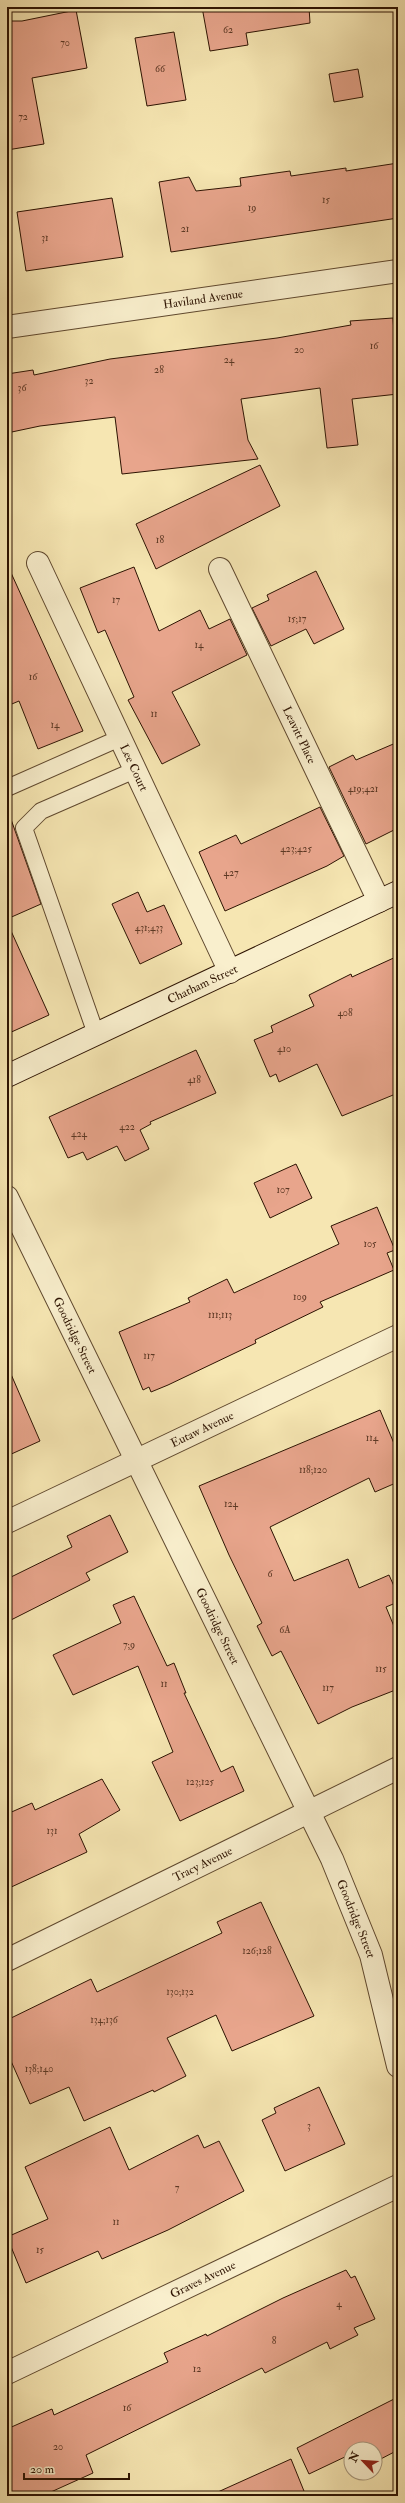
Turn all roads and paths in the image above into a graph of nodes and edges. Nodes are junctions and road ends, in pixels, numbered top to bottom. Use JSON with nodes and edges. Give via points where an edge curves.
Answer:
{"nodes":[{"id":1,"x":398,"y":271,"type":"edge"},
{"id":2,"x":7,"y":326,"type":"edge"},
{"id":3,"x":38,"y":563,"type":"dead end"},
{"id":4,"x":220,"y":569,"type":"dead end"},
{"id":5,"x":120,"y":738,"type":"junction"},
{"id":6,"x":135,"y":770,"type":"junction"},
{"id":7,"x":7,"y":788,"type":"edge"},
{"id":8,"x":388,"y":897,"type":"edge"},
{"id":9,"x":230,"y":972,"type":"junction"},
{"id":10,"x":96,"y":1034,"type":"junction"},
{"id":11,"x":7,"y":1076,"type":"edge"},
{"id":12,"x":7,"y":1197,"type":"edge"},
{"id":13,"x":398,"y":1336,"type":"edge"},
{"id":14,"x":136,"y":1461,"type":"junction"},
{"id":15,"x":7,"y":1522,"type":"edge"},
{"id":16,"x":398,"y":1768,"type":"edge"},
{"id":17,"x":308,"y":1812,"type":"junction"},
{"id":18,"x":7,"y":1960,"type":"edge"},
{"id":19,"x":398,"y":2066,"type":"edge"},
{"id":20,"x":398,"y":2186,"type":"edge"},
{"id":21,"x":7,"y":2373,"type":"edge"}],
"edges":[{"from":1,"to":2,"type":"street","name":"Haviland Avenue"},
{"from":3,"to":5,"type":"street","name":"Lee Court"},
{"from":4,"to":8,"type":"street","name":"Leavitt Place"},
{"from":5,"to":6,"type":"street","name":"Lee Court"},
{"from":5,"to":7,"type":"lane"},
{"from":6,"to":9,"type":"street","name":"Lee Court"},
{"from":6,"to":10,"type":"lane","via":[[41,811],[24,828]]},
{"from":8,"to":9,"type":"street","name":"Chatham Street"},
{"from":9,"to":10,"type":"street","name":"Chatham Street"},
{"from":10,"to":11,"type":"street","name":"Chatham Street"},
{"from":12,"to":14,"type":"street","name":"Goodridge Street"},
{"from":13,"to":14,"type":"street","name":"Eutaw Avenue"},
{"from":14,"to":15,"type":"street","name":"Eutaw Avenue"},
{"from":14,"to":17,"type":"street","name":"Goodridge Street"},
{"from":16,"to":17,"type":"street","name":"Tracy Avenue"},
{"from":17,"to":18,"type":"street","name":"Tracy Avenue"},
{"from":17,"to":19,"type":"street","name":"Goodridge Street","via":[[332,1860],[371,1955]]},
{"from":20,"to":21,"type":"street","name":"Graves Avenue"}]}
